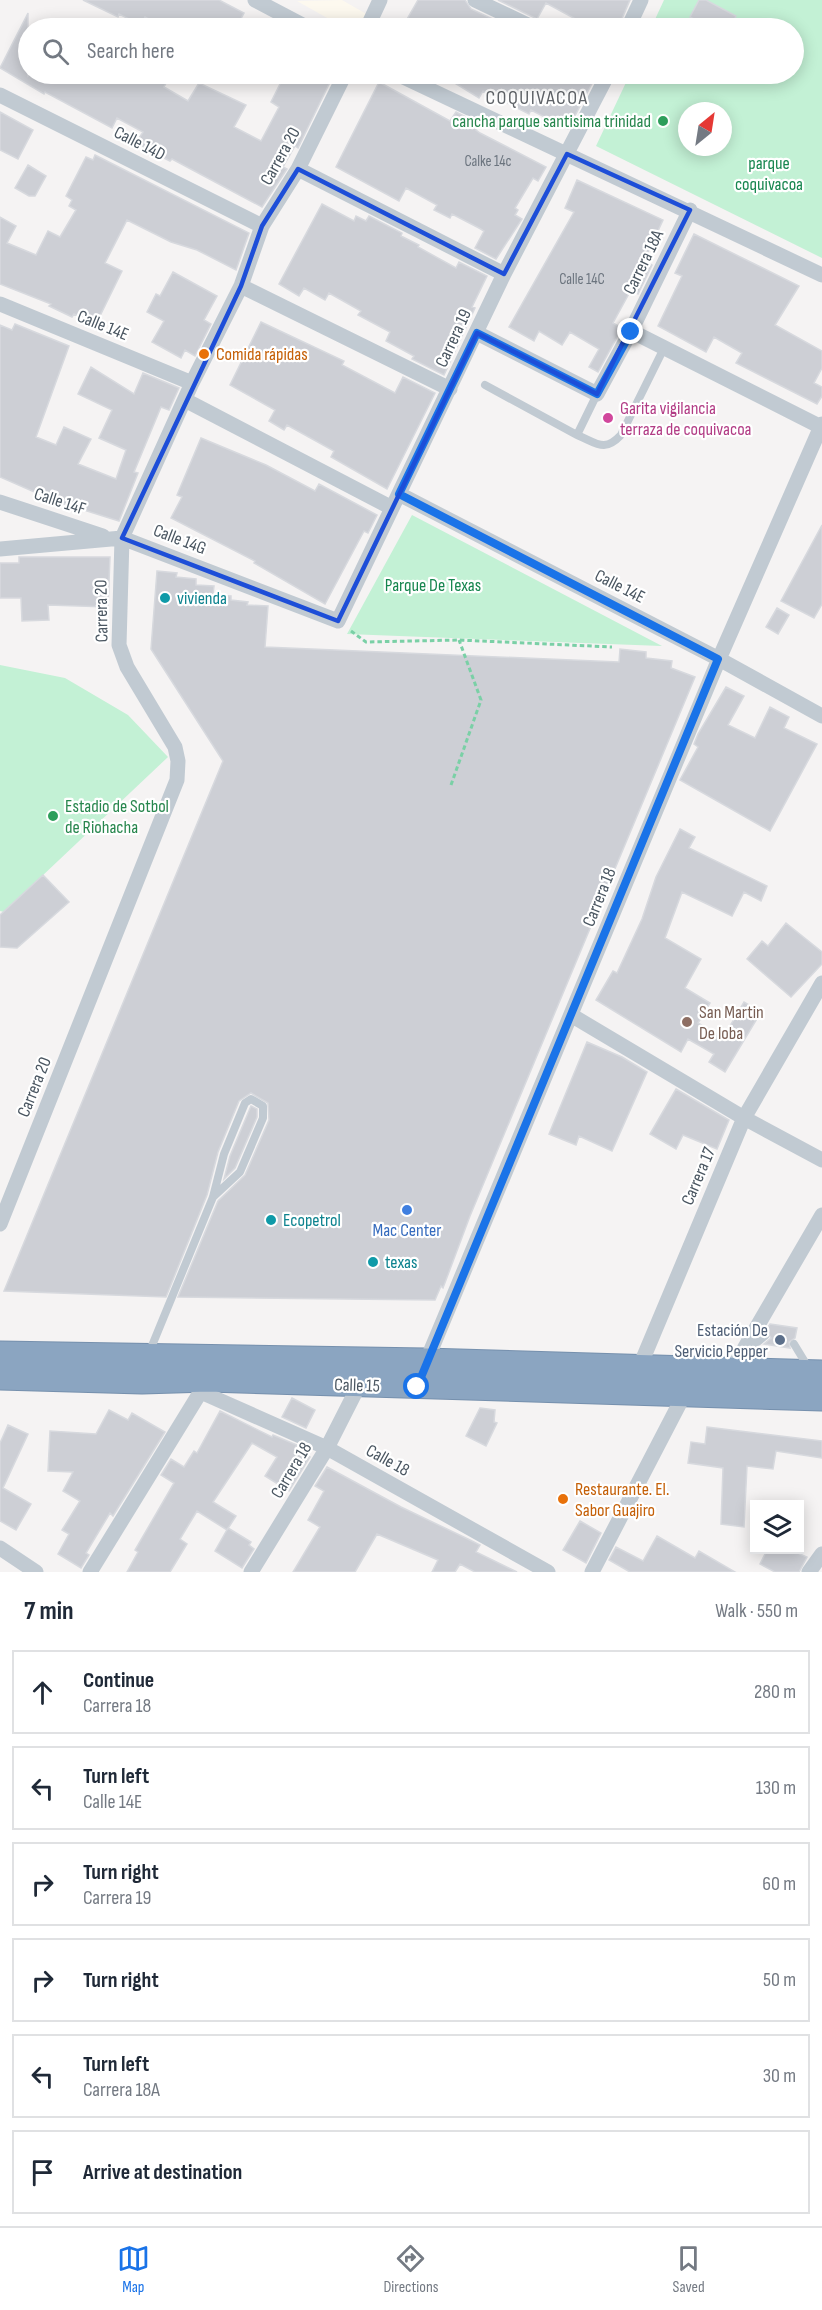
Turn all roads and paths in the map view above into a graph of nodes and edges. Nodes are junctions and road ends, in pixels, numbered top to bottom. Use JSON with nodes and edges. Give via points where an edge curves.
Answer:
{"nodes":[{"id":1,"x":255,"y":0,"type":"edge"},
{"id":2,"x":380,"y":0,"type":"edge"},
{"id":3,"x":475,"y":0,"type":"edge"},
{"id":4,"x":641,"y":0,"type":"edge"},
{"id":5,"x":289,"y":18,"type":"edge"},
{"id":6,"x":371,"y":18,"type":"edge"},
{"id":7,"x":513,"y":18,"type":"edge"},
{"id":8,"x":633,"y":18,"type":"edge"},
{"id":9,"x":340,"y":84,"type":"edge"},
{"id":10,"x":418,"y":84,"type":"edge"},
{"id":11,"x":603,"y":84,"type":"edge"},
{"id":12,"x":0,"y":94,"type":"edge"},
{"id":13,"x":567,"y":154,"type":"junction"},
{"id":14,"x":298,"y":169,"type":"junction"},
{"id":15,"x":690,"y":210,"type":"junction"},
{"id":16,"x":262,"y":226,"type":"junction"},
{"id":17,"x":504,"y":274,"type":"junction"},
{"id":18,"x":822,"y":275,"type":"edge"},
{"id":19,"x":241,"y":286,"type":"junction"},
{"id":20,"x":0,"y":304,"type":"edge"},
{"id":21,"x":631,"y":332,"type":"junction"},
{"id":22,"x":477,"y":333,"type":"junction"},
{"id":23,"x":664,"y":348,"type":"junction"},
{"id":24,"x":192,"y":383,"type":"junction"},
{"id":25,"x":485,"y":385,"type":"dead end"},
{"id":26,"x":450,"y":389,"type":"junction"},
{"id":27,"x":597,"y":394,"type":"junction"},
{"id":28,"x":185,"y":400,"type":"junction"},
{"id":29,"x":821,"y":426,"type":"edge"},
{"id":30,"x":578,"y":435,"type":"junction"},
{"id":31,"x":399,"y":494,"type":"junction"},
{"id":32,"x":0,"y":502,"type":"edge"},
{"id":33,"x":392,"y":508,"type":"junction"},
{"id":34,"x":115,"y":538,"type":"junction"},
{"id":35,"x":0,"y":549,"type":"edge"},
{"id":36,"x":338,"y":621,"type":"junction"},
{"id":37,"x":459,"y":640,"type":"junction"},
{"id":38,"x":612,"y":647,"type":"dead end"},
{"id":39,"x":718,"y":659,"type":"junction"},
{"id":40,"x":822,"y":716,"type":"edge"},
{"id":41,"x":451,"y":785,"type":"dead end"},
{"id":42,"x":822,"y":983,"type":"edge"},
{"id":43,"x":571,"y":1016,"type":"junction"},
{"id":44,"x":744,"y":1118,"type":"junction"},
{"id":45,"x":822,"y":1160,"type":"edge"},
{"id":46,"x":213,"y":1197,"type":"junction"},
{"id":47,"x":822,"y":1215,"type":"edge"},
{"id":48,"x":0,"y":1224,"type":"edge"},
{"id":49,"x":794,"y":1344,"type":"dead end"},
{"id":50,"x":0,"y":1355,"type":"edge"},
{"id":51,"x":148,"y":1358,"type":"junction"},
{"id":52,"x":639,"y":1368,"type":"junction"},
{"id":53,"x":733,"y":1373,"type":"junction"},
{"id":54,"x":422,"y":1374,"type":"junction"},
{"id":55,"x":0,"y":1376,"type":"edge"},
{"id":56,"x":819,"y":1378,"type":"edge"},
{"id":57,"x":206,"y":1385,"type":"junction"},
{"id":58,"x":359,"y":1385,"type":"junction"},
{"id":59,"x":630,"y":1393,"type":"junction"},
{"id":60,"x":685,"y":1394,"type":"junction"},
{"id":61,"x":327,"y":1448,"type":"junction"},
{"id":62,"x":0,"y":1548,"type":"edge"},
{"id":63,"x":822,"y":1554,"type":"edge"},
{"id":64,"x":36,"y":1572,"type":"edge"},
{"id":65,"x":90,"y":1572,"type":"edge"},
{"id":66,"x":251,"y":1572,"type":"edge"},
{"id":67,"x":548,"y":1572,"type":"edge"},
{"id":68,"x":592,"y":1572,"type":"edge"},
{"id":69,"x":809,"y":1572,"type":"edge"}],
"edges":[{"from":1,"to":5,"type":"street"},
{"from":2,"to":6,"type":"street"},
{"from":3,"to":7,"type":"street"},
{"from":4,"to":8,"type":"street"},
{"from":9,"to":14,"type":"street","name":"Carrera 20"},
{"from":10,"to":13,"type":"street"},
{"from":11,"to":13,"type":"street","name":"Carrera 19"},
{"from":12,"to":16,"type":"street","name":"Calle 14D"},
{"from":13,"to":15,"type":"street"},
{"from":13,"to":17,"type":"street","name":"Carrera 19"},
{"from":14,"to":16,"type":"street","name":"Carrera 20"},
{"from":14,"to":17,"type":"street"},
{"from":15,"to":18,"type":"street"},
{"from":15,"to":21,"type":"street","name":"Carrera 18A"},
{"from":16,"to":19,"type":"street","name":"Carrera 20"},
{"from":17,"to":22,"type":"street","name":"Carrera 19"},
{"from":19,"to":24,"type":"street","name":"Carrera 20"},
{"from":19,"to":26,"type":"street"},
{"from":20,"to":24,"type":"street","name":"Calle 14E"},
{"from":21,"to":23,"type":"street"},
{"from":21,"to":27,"type":"street","name":"Carrera 18A"},
{"from":22,"to":26,"type":"street","name":"Carrera 19"},
{"from":22,"to":27,"type":"street"},
{"from":23,"to":29,"type":"street"},
{"from":23,"to":30,"type":"lane","via":[[621,435],[612,445],[604,446]]},
{"from":24,"to":28,"type":"street","name":"Carrera 20"},
{"from":25,"to":30,"type":"lane"},
{"from":26,"to":31,"type":"street","name":"Carrera 19"},
{"from":27,"to":30,"type":"lane"},
{"from":28,"to":33,"type":"street"},
{"from":28,"to":34,"type":"street","name":"Carrera 20"},
{"from":29,"to":39,"type":"street","name":"Carrera 18"},
{"from":31,"to":33,"type":"street","name":"Carrera 19"},
{"from":31,"to":39,"type":"street","name":"Calle 14E"},
{"from":32,"to":34,"type":"street","name":"Calle 14F"},
{"from":33,"to":36,"type":"street","name":"Carrera 19"},
{"from":34,"to":35,"type":"street","name":"Calle 14G"},
{"from":34,"to":36,"type":"street","name":"Calle 14G"},
{"from":34,"to":48,"type":"street","name":"Carrera 20","via":[[119,645],[127,667],[175,747],[177,780]]},
{"from":36,"to":37,"type":"path","via":[[366,642]]},
{"from":37,"to":38,"type":"path"},
{"from":37,"to":41,"type":"path","via":[[481,700]]},
{"from":39,"to":40,"type":"street","name":"Calle 14E"},
{"from":39,"to":43,"type":"street","name":"Carrera 18"},
{"from":42,"to":44,"type":"street","name":"Carrera 17"},
{"from":43,"to":44,"type":"street"},
{"from":43,"to":54,"type":"street","name":"Carrera 18"},
{"from":44,"to":45,"type":"street"},
{"from":44,"to":52,"type":"street","name":"Carrera 17"},
{"from":46,"to":46,"type":"lane","via":[[240,1172],[263,1118],[258,1101],[250,1098],[245,1103],[224,1154]]},
{"from":46,"to":51,"type":"lane"},
{"from":47,"to":53,"type":"street","via":[[760,1333]]},
{"from":49,"to":56,"type":"lane"},
{"from":50,"to":51,"type":"highway","name":"Calle 15"},
{"from":51,"to":54,"type":"highway","name":"Calle 15"},
{"from":52,"to":53,"type":"highway","name":"Calle 15"},
{"from":52,"to":54,"type":"highway","name":"Calle 15"},
{"from":52,"to":59,"type":"street","name":"Carrera 17"},
{"from":53,"to":56,"type":"highway","name":"Calle 15"},
{"from":54,"to":58,"type":"highway","name":"Calle 15"},
{"from":54,"to":59,"type":"highway","name":"Calle 15"},
{"from":55,"to":57,"type":"highway","name":"Calle 15"},
{"from":56,"to":60,"type":"highway","name":"Calle 15"},
{"from":57,"to":58,"type":"highway","name":"Calle 15"},
{"from":57,"to":61,"type":"street","name":"Calle 18"},
{"from":57,"to":65,"type":"street"},
{"from":58,"to":61,"type":"street","name":"Carrera 18"},
{"from":59,"to":60,"type":"highway","name":"Calle 15"},
{"from":60,"to":68,"type":"street"},
{"from":61,"to":66,"type":"street","name":"Carrera 18"},
{"from":61,"to":67,"type":"street","name":"Calle 18"},
{"from":62,"to":64,"type":"street"},
{"from":63,"to":69,"type":"street"}]}
